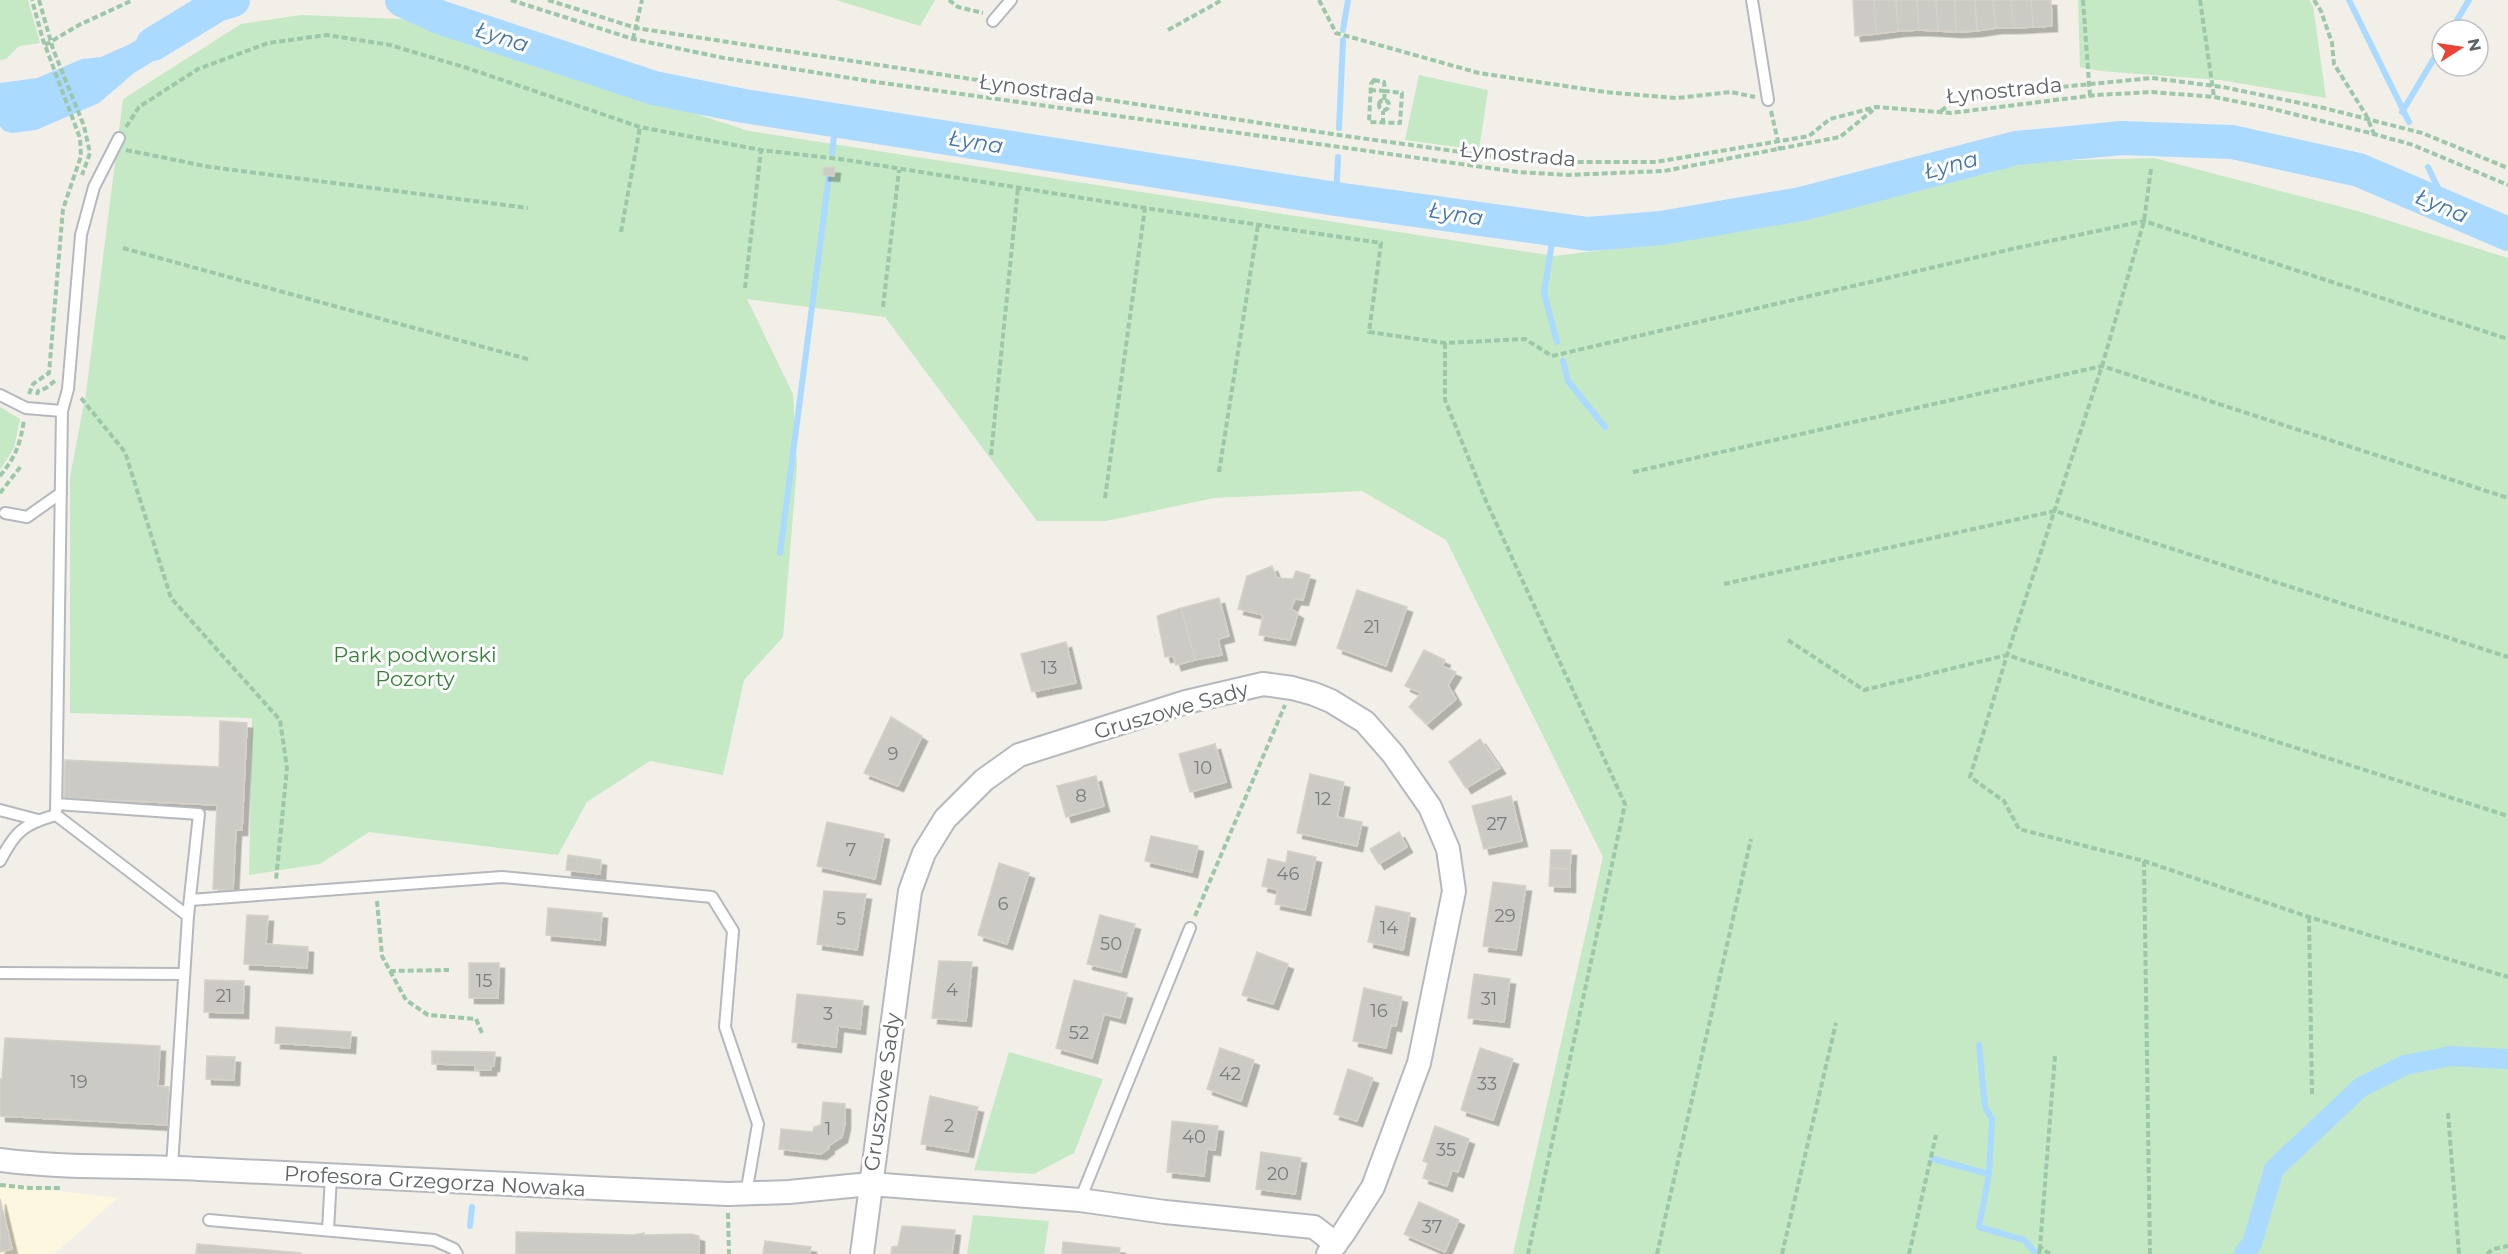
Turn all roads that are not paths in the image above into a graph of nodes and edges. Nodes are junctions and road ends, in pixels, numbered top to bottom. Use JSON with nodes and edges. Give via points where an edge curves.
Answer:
{"nodes":[{"id":1,"x":1011,"y":0,"type":"edge"},
{"id":2,"x":1752,"y":0,"type":"edge"},
{"id":3,"x":993,"y":21,"type":"dead end"},
{"id":4,"x":1768,"y":100,"type":"road end"},
{"id":5,"x":117,"y":143,"type":"road end"},
{"id":6,"x":0,"y":395,"type":"edge"},
{"id":7,"x":62,"y":411,"type":"junction"},
{"id":8,"x":61,"y":493,"type":"junction"},
{"id":9,"x":5,"y":513,"type":"dead end"},
{"id":10,"x":56,"y":809,"type":"junction"},
{"id":11,"x":0,"y":810,"type":"edge"},
{"id":12,"x":38,"y":820,"type":"junction"},
{"id":13,"x":0,"y":861,"type":"edge"},
{"id":14,"x":190,"y":900,"type":"junction"},
{"id":15,"x":188,"y":916,"type":"junction"},
{"id":16,"x":1190,"y":928,"type":"road end"},
{"id":17,"x":0,"y":974,"type":"edge"},
{"id":18,"x":184,"y":974,"type":"junction"},
{"id":19,"x":0,"y":1160,"type":"edge"},
{"id":20,"x":172,"y":1167,"type":"junction"},
{"id":21,"x":331,"y":1176,"type":"junction"},
{"id":22,"x":870,"y":1184,"type":"junction"},
{"id":23,"x":737,"y":1194,"type":"junction"},
{"id":24,"x":1080,"y":1200,"type":"junction"},
{"id":25,"x":209,"y":1220,"type":"dead end"},
{"id":26,"x":328,"y":1230,"type":"junction"},
{"id":27,"x":1332,"y":1249,"type":"edge"},
{"id":28,"x":457,"y":1254,"type":"edge"},
{"id":29,"x":862,"y":1254,"type":"edge"}],
"edges":[{"from":1,"to":3,"type":"lane"},
{"from":2,"to":4,"type":"lane"},
{"from":5,"to":7,"type":"lane","via":[[94,187],[81,235],[68,389]]},
{"from":6,"to":7,"type":"lane","via":[[26,408]]},
{"from":7,"to":8,"type":"lane"},
{"from":8,"to":9,"type":"lane","via":[[27,517]]},
{"from":8,"to":10,"type":"lane"},
{"from":10,"to":12,"type":"lane"},
{"from":10,"to":14,"type":"lane","via":[[200,814]]},
{"from":10,"to":15,"type":"lane"},
{"from":11,"to":12,"type":"lane"},
{"from":12,"to":13,"type":"lane","via":[[14,835]]},
{"from":14,"to":15,"type":"lane"},
{"from":14,"to":23,"type":"lane","via":[[502,877],[712,897],[734,931],[725,1027],[758,1124]]},
{"from":15,"to":18,"type":"lane"},
{"from":16,"to":24,"type":"lane"},
{"from":17,"to":18,"type":"lane"},
{"from":18,"to":20,"type":"lane"},
{"from":19,"to":20,"type":"street","name":"Profesora Grzegorza Nowaka"},
{"from":20,"to":21,"type":"street","name":"Profesora Grzegorza Nowaka"},
{"from":21,"to":23,"type":"street","name":"Profesora Grzegorza Nowaka"},
{"from":21,"to":26,"type":"lane"},
{"from":22,"to":23,"type":"street","name":"Profesora Grzegorza Nowaka"},
{"from":22,"to":24,"type":"street","name":"Gruszowe Sady"},
{"from":22,"to":27,"type":"street","name":"Gruszowe Sady","via":[[910,891],[924,853],[945,819],[984,780],[1019,755],[1232,690],[1263,684],[1292,688],[1331,700],[1365,722],[1393,754],[1430,807],[1448,849],[1454,891],[1419,1063],[1373,1187]]},
{"from":22,"to":29,"type":"street","name":"Gruszowe Sady"},
{"from":24,"to":27,"type":"street","name":"Gruszowe Sady","via":[[1314,1227]]},
{"from":25,"to":26,"type":"lane"},
{"from":26,"to":28,"type":"lane","via":[[434,1240]]}]}
